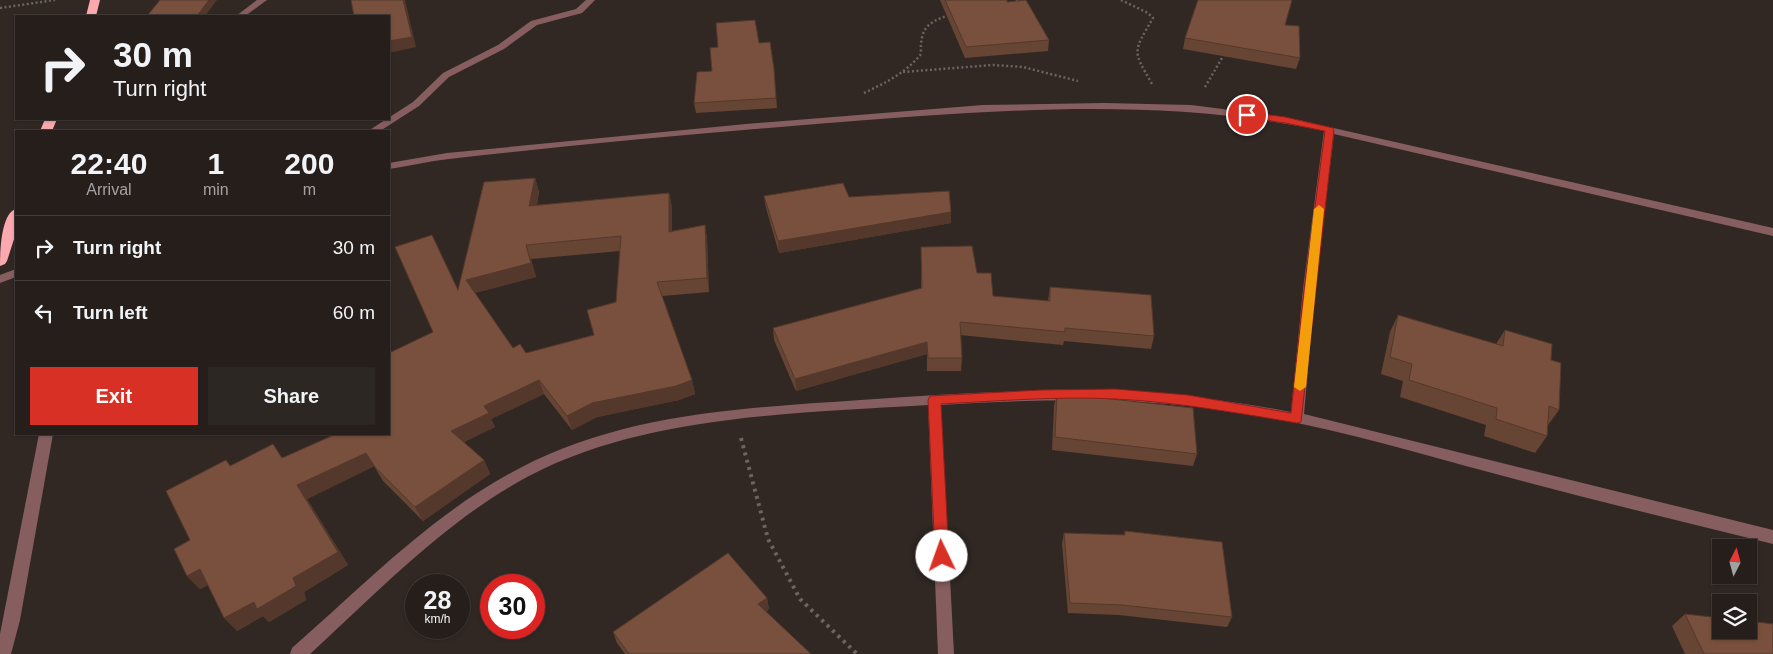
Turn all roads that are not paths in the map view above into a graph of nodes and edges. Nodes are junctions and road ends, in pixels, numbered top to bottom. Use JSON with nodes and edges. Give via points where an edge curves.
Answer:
{"nodes":[{"id":1,"x":95,"y":0,"type":"edge"},
{"id":2,"x":262,"y":0,"type":"edge"},
{"id":3,"x":591,"y":0,"type":"edge"},
{"id":4,"x":91,"y":15,"type":"edge"},
{"id":5,"x":241,"y":15,"type":"edge"},
{"id":6,"x":375,"y":130,"type":"edge"},
{"id":7,"x":1329,"y":130,"type":"junction"},
{"id":8,"x":390,"y":166,"type":"edge"},
{"id":9,"x":15,"y":216,"type":"edge"},
{"id":10,"x":1773,"y":232,"type":"edge"},
{"id":11,"x":0,"y":261,"type":"edge"},
{"id":12,"x":15,"y":272,"type":"edge"},
{"id":13,"x":0,"y":279,"type":"edge"},
{"id":14,"x":934,"y":400,"type":"junction"},
{"id":15,"x":1297,"y":419,"type":"junction"},
{"id":16,"x":46,"y":435,"type":"edge"},
{"id":17,"x":1773,"y":537,"type":"edge"},
{"id":18,"x":3,"y":654,"type":"edge"},
{"id":19,"x":298,"y":654,"type":"edge"},
{"id":20,"x":946,"y":654,"type":"edge"}],
"edges":[{"from":1,"to":4,"type":"highway"},
{"from":2,"to":5,"type":"street"},
{"from":3,"to":6,"type":"street","via":[[579,11],[534,23],[494,51],[446,75],[416,104]]},
{"from":7,"to":8,"type":"street","via":[[1285,120],[1191,108],[982,108],[805,121],[447,156]]},
{"from":7,"to":10,"type":"street"},
{"from":7,"to":15,"type":"street"},
{"from":9,"to":11,"type":"highway"},
{"from":12,"to":13,"type":"street"},
{"from":14,"to":15,"type":"street","via":[[1115,394],[1188,400]]},
{"from":14,"to":19,"type":"street","via":[[682,421],[626,432],[576,448],[524,472],[461,512]]},
{"from":14,"to":20,"type":"street"},
{"from":15,"to":17,"type":"street"},
{"from":16,"to":18,"type":"street"}]}
